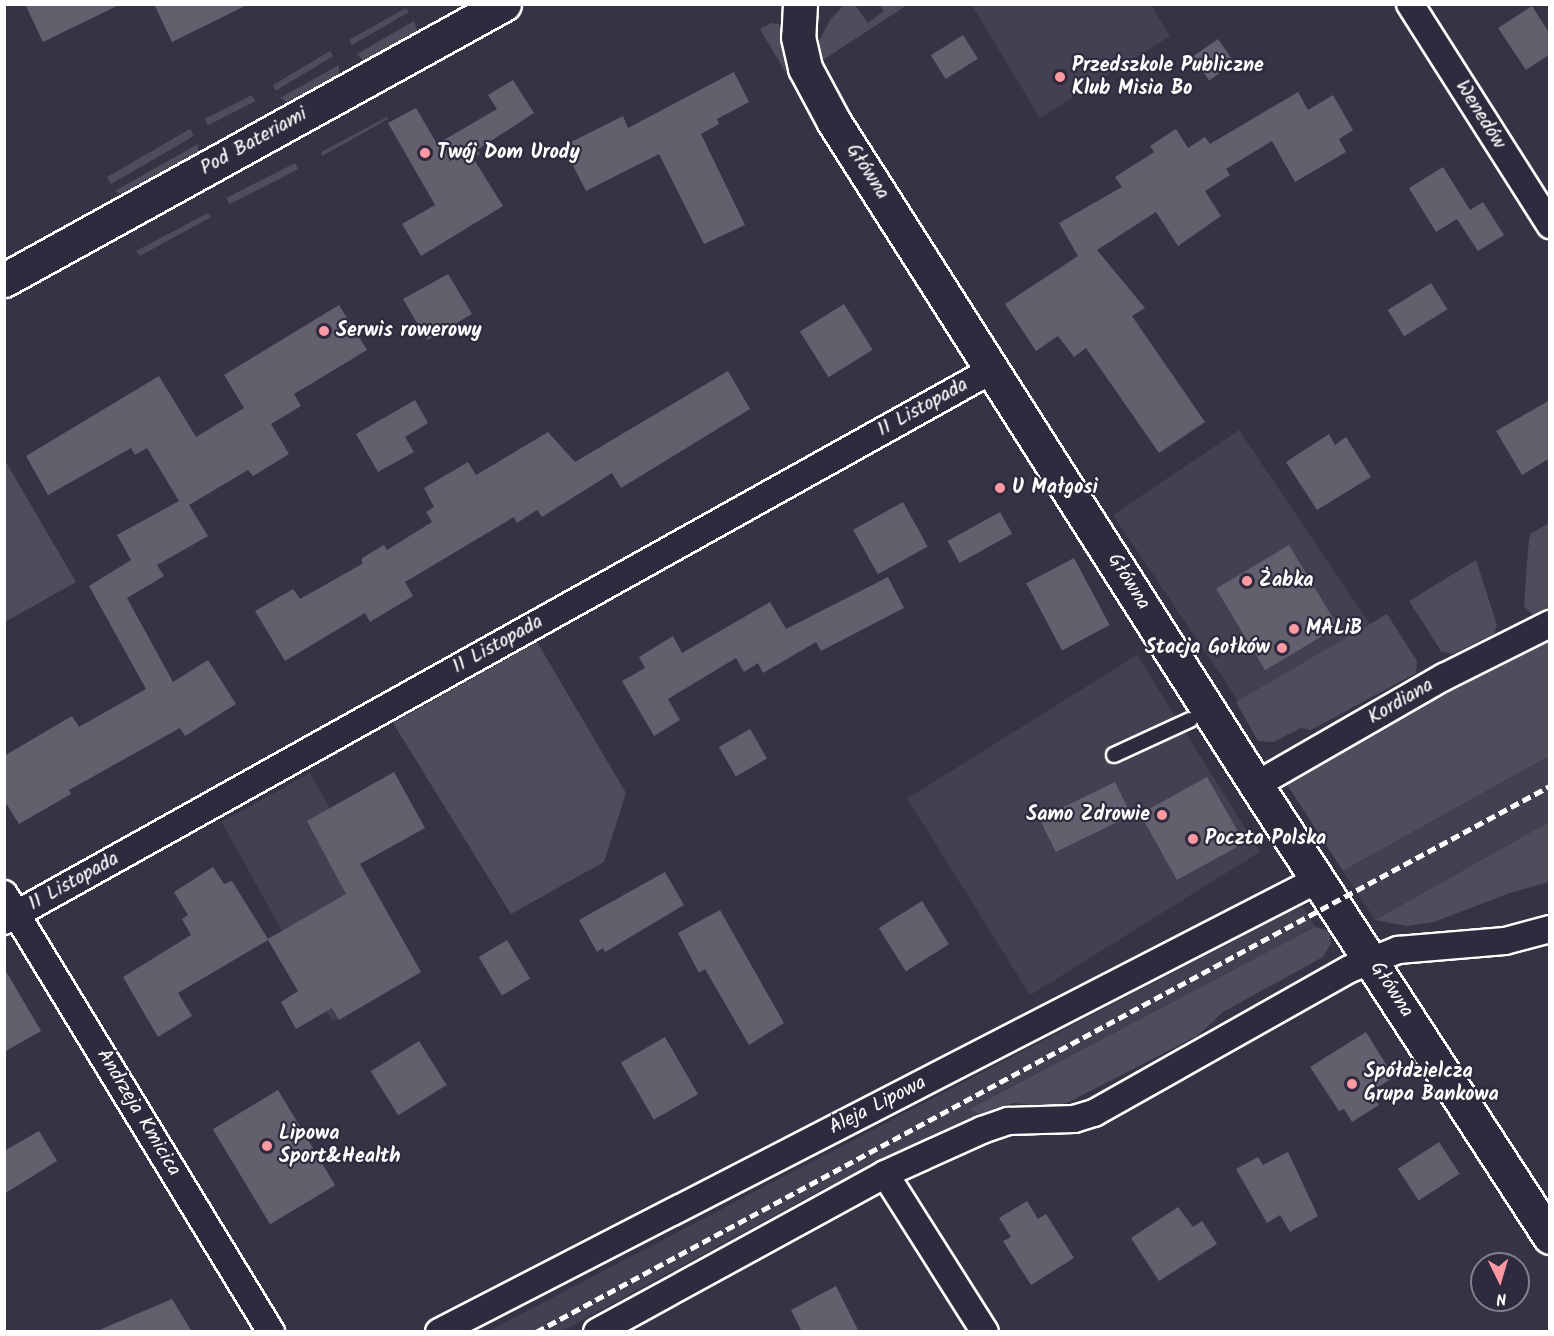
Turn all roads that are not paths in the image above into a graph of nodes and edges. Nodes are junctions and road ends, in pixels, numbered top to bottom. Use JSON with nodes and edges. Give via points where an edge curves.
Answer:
{"nodes":[{"id":1,"x":504,"y":4,"type":"edge"},
{"id":2,"x":1410,"y":4,"type":"edge"},
{"id":3,"x":800,"y":5,"type":"edge"},
{"id":4,"x":1550,"y":225,"type":"edge"},
{"id":5,"x":4,"y":280,"type":"edge"},
{"id":6,"x":992,"y":370,"type":"junction"},
{"id":7,"x":1550,"y":624,"type":"edge"},
{"id":8,"x":1190,"y":720,"type":"dead end"},
{"id":9,"x":1114,"y":755,"type":"dead end"},
{"id":10,"x":1256,"y":785,"type":"junction"},
{"id":11,"x":1317,"y":880,"type":"junction"},
{"id":12,"x":8,"y":910,"type":"edge"},
{"id":13,"x":1550,"y":929,"type":"edge"},
{"id":14,"x":1371,"y":961,"type":"junction"},
{"id":15,"x":885,"y":1174,"type":"junction"},
{"id":16,"x":1550,"y":1237,"type":"edge"},
{"id":17,"x":271,"y":1332,"type":"edge"},
{"id":18,"x":439,"y":1332,"type":"edge"},
{"id":19,"x":597,"y":1332,"type":"edge"},
{"id":20,"x":985,"y":1332,"type":"edge"}],
"edges":[{"from":1,"to":5,"type":"street","name":"Pod Bateriami"},
{"from":2,"to":4,"type":"street","name":"Wenedów"},
{"from":3,"to":6,"type":"street","name":"Główna","via":[[798,37],[810,80]]},
{"from":6,"to":10,"type":"street","name":"Główna"},
{"from":6,"to":12,"type":"street","name":"11 Listopada"},
{"from":7,"to":10,"type":"street","name":"Kordiana","via":[[1444,677]]},
{"from":8,"to":9,"type":"lane"},
{"from":10,"to":11,"type":"street","name":"Główna"},
{"from":11,"to":14,"type":"street","name":"Główna"},
{"from":11,"to":18,"type":"street","name":"Aleja Lipowa"},
{"from":12,"to":17,"type":"street","name":"Andrzeja Kmicica"},
{"from":13,"to":14,"type":"street","via":[[1505,941],[1421,946]]},
{"from":14,"to":15,"type":"street","via":[[1094,1113],[1074,1119],[1008,1120]]},
{"from":14,"to":16,"type":"street","name":"Główna"},
{"from":15,"to":19,"type":"street"},
{"from":15,"to":20,"type":"street"}]}
